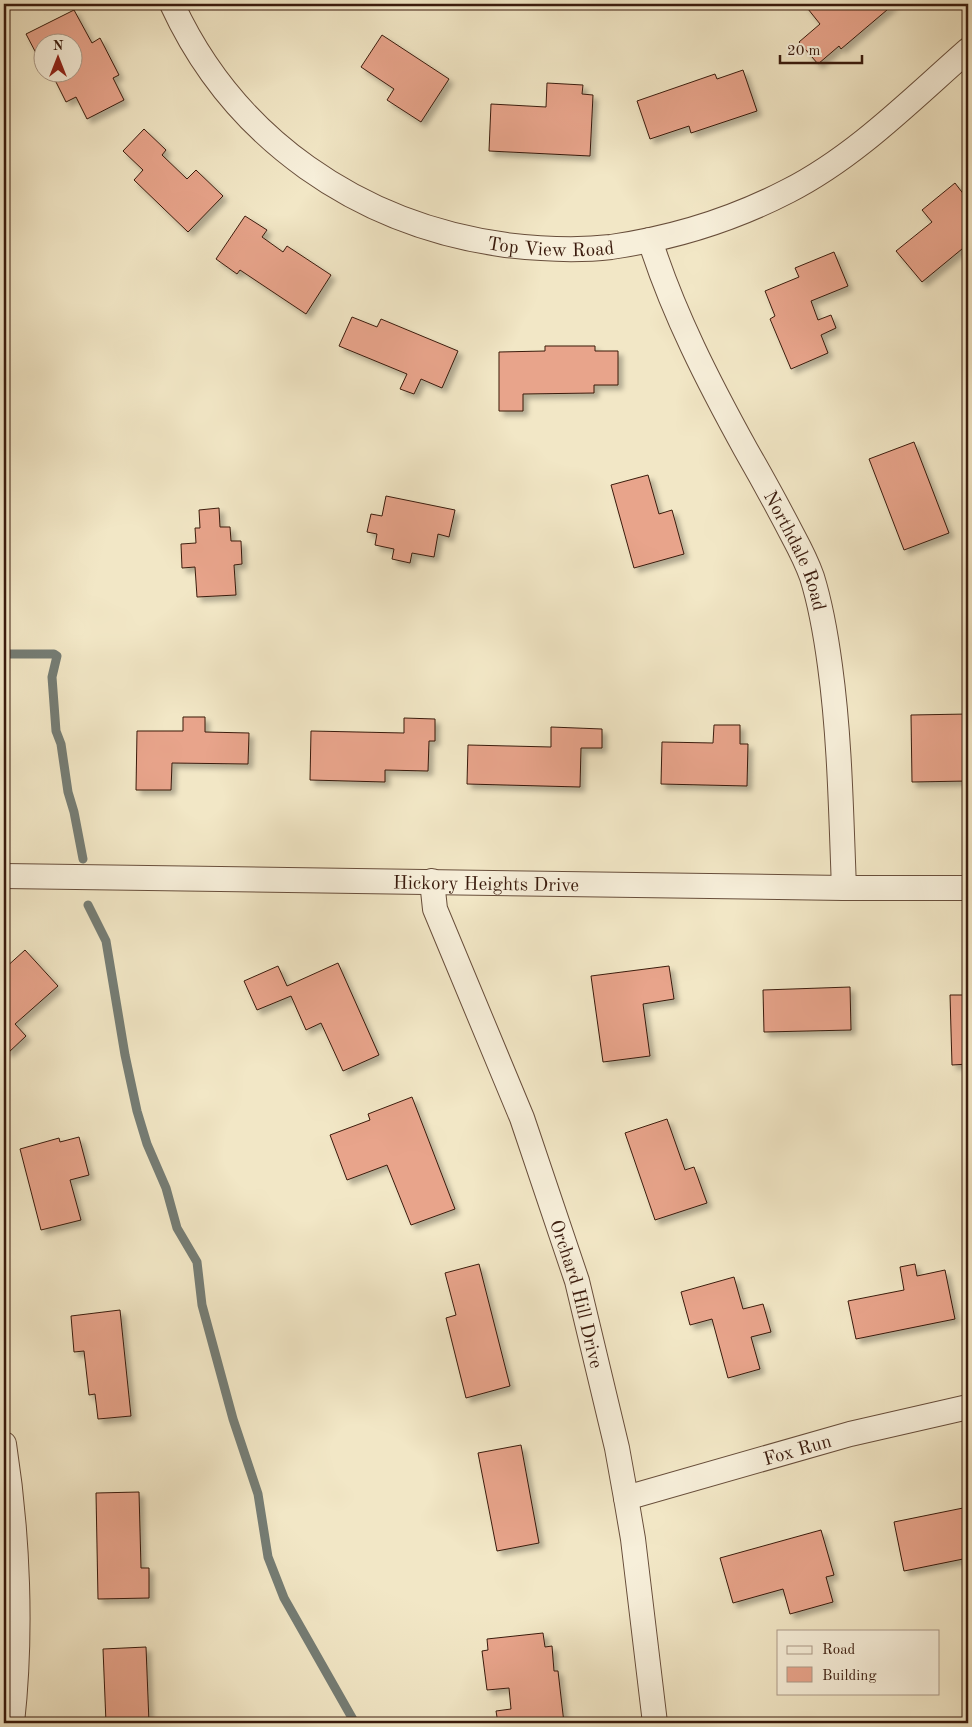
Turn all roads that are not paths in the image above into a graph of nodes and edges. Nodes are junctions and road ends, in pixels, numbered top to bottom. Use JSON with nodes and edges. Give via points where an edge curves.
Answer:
{"nodes":[{"id":1,"x":172,"y":4,"type":"edge"},
{"id":2,"x":968,"y":50,"type":"edge"},
{"id":3,"x":650,"y":240,"type":"junction"},
{"id":4,"x":4,"y":876,"type":"edge"},
{"id":5,"x":432,"y":882,"type":"junction"},
{"id":6,"x":844,"y":888,"type":"junction"},
{"id":7,"x":968,"y":888,"type":"edge"},
{"id":8,"x":968,"y":1407,"type":"edge"},
{"id":9,"x":4,"y":1444,"type":"edge"},
{"id":10,"x":626,"y":1498,"type":"junction"},
{"id":11,"x":12,"y":1723,"type":"edge"},
{"id":12,"x":655,"y":1723,"type":"edge"}],
"edges":[{"from":1,"to":3,"type":"street","name":"Top View Road","via":[[196,50],[238,108],[295,159],[368,204],[446,234],[505,245],[572,249]]},
{"from":2,"to":3,"type":"street","name":"Top View Road","via":[[856,146],[789,191],[700,228]]},
{"from":3,"to":6,"type":"street","name":"Northdale Road","via":[[658,267],[704,368],[785,520],[814,583],[834,692]]},
{"from":4,"to":5,"type":"street","name":"Hickory Heights Drive"},
{"from":5,"to":6,"type":"street","name":"Hickory Heights Drive"},
{"from":5,"to":10,"type":"street","name":"Orchard Hill Drive","via":[[435,909],[522,1118],[577,1281]]},
{"from":6,"to":7,"type":"street","name":"Hickory Heights Drive"},
{"from":8,"to":10,"type":"street","name":"Fox Run","via":[[850,1434]]},
{"from":9,"to":11,"type":"street","via":[[16,1586]]},
{"from":10,"to":12,"type":"street","name":"Orchard Hill Drive"}]}
